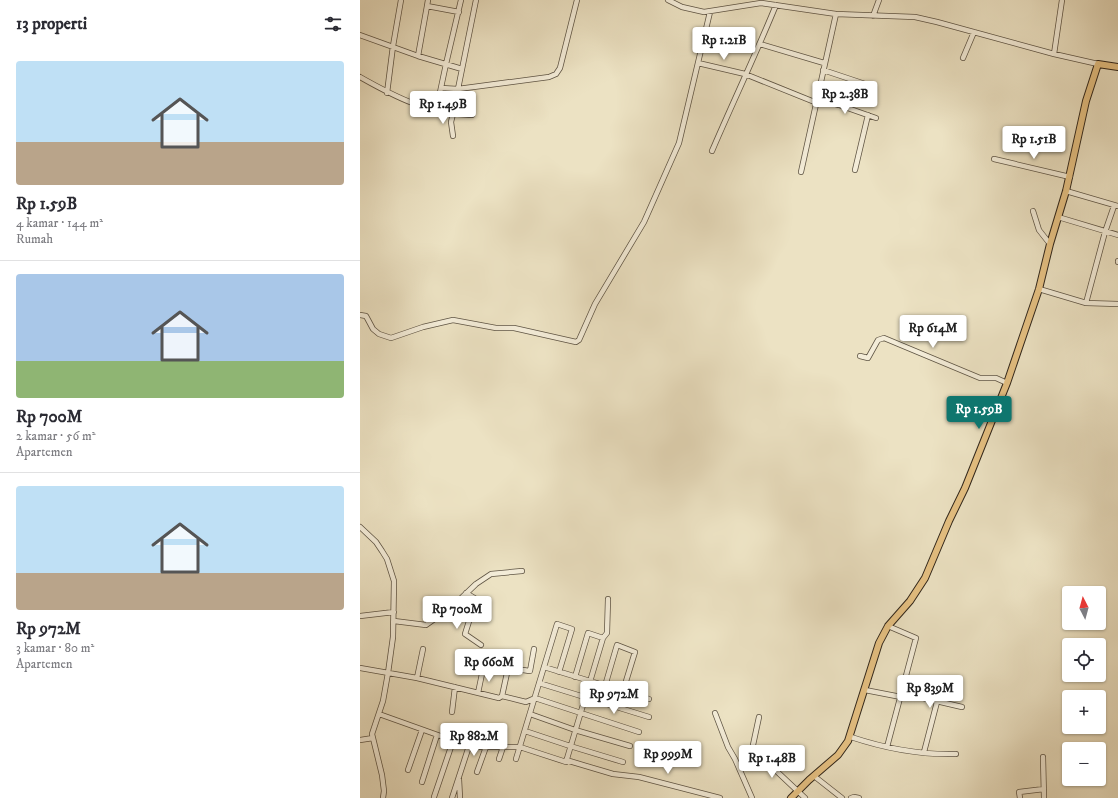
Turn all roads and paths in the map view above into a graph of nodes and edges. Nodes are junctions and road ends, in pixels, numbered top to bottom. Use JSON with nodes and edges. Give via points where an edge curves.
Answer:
{"nodes":[{"id":1,"x":401,"y":0,"type":"edge"},
{"id":2,"x":428,"y":0,"type":"edge"},
{"id":3,"x":462,"y":0,"type":"edge"},
{"id":4,"x":476,"y":0,"type":"edge"},
{"id":5,"x":577,"y":0,"type":"edge"},
{"id":6,"x":668,"y":0,"type":"edge"},
{"id":7,"x":878,"y":0,"type":"edge"},
{"id":8,"x":1062,"y":0,"type":"edge"},
{"id":9,"x":776,"y":5,"type":"junction"},
{"id":10,"x":427,"y":6,"type":"junction"},
{"id":11,"x":459,"y":12,"type":"junction"},
{"id":12,"x":710,"y":12,"type":"junction"},
{"id":13,"x":836,"y":14,"type":"junction"},
{"id":14,"x":873,"y":16,"type":"junction"},
{"id":15,"x":974,"y":32,"type":"junction"},
{"id":16,"x":360,"y":35,"type":"edge"},
{"id":17,"x":760,"y":44,"type":"junction"},
{"id":18,"x":393,"y":46,"type":"junction"},
{"id":19,"x":1054,"y":54,"type":"junction"},
{"id":20,"x":418,"y":56,"type":"junction"},
{"id":21,"x":963,"y":58,"type":"dead end"},
{"id":22,"x":698,"y":63,"type":"junction"},
{"id":23,"x":824,"y":63,"type":"junction"},
{"id":24,"x":446,"y":64,"type":"junction"},
{"id":25,"x":1098,"y":64,"type":"junction"},
{"id":26,"x":1118,"y":67,"type":"edge"},
{"id":27,"x":462,"y":69,"type":"junction"},
{"id":28,"x":823,"y":70,"type":"junction"},
{"id":29,"x":745,"y":74,"type":"junction"},
{"id":30,"x":360,"y":78,"type":"edge"},
{"id":31,"x":871,"y":86,"type":"dead end"},
{"id":32,"x":442,"y":88,"type":"junction"},
{"id":33,"x":458,"y":89,"type":"junction"},
{"id":34,"x":387,"y":93,"type":"junction"},
{"id":35,"x":817,"y":101,"type":"junction"},
{"id":36,"x":436,"y":111,"type":"junction"},
{"id":37,"x":453,"y":114,"type":"junction"},
{"id":38,"x":472,"y":115,"type":"dead end"},
{"id":39,"x":868,"y":115,"type":"junction"},
{"id":40,"x":876,"y":118,"type":"dead end"},
{"id":41,"x":453,"y":136,"type":"dead end"},
{"id":42,"x":712,"y":151,"type":"dead end"},
{"id":43,"x":994,"y":159,"type":"dead end"},
{"id":44,"x":855,"y":170,"type":"dead end"},
{"id":45,"x":801,"y":172,"type":"dead end"},
{"id":46,"x":1070,"y":177,"type":"junction"},
{"id":47,"x":1066,"y":191,"type":"junction"},
{"id":48,"x":1116,"y":206,"type":"edge"},
{"id":49,"x":1033,"y":211,"type":"dead end"},
{"id":50,"x":1058,"y":217,"type":"junction"},
{"id":51,"x":1105,"y":232,"type":"junction"},
{"id":52,"x":1118,"y":235,"type":"edge"},
{"id":53,"x":1050,"y":244,"type":"junction"},
{"id":54,"x":1039,"y":289,"type":"junction"},
{"id":55,"x":1086,"y":303,"type":"junction"},
{"id":56,"x":1118,"y":304,"type":"edge"},
{"id":57,"x":360,"y":315,"type":"edge"},
{"id":58,"x":860,"y":356,"type":"dead end"},
{"id":59,"x":1007,"y":383,"type":"junction"},
{"id":60,"x":360,"y":527,"type":"edge"},
{"id":61,"x":522,"y":571,"type":"dead end"},
{"id":62,"x":466,"y":593,"type":"junction"},
{"id":63,"x":608,"y":599,"type":"dead end"},
{"id":64,"x":394,"y":612,"type":"junction"},
{"id":65,"x":360,"y":616,"type":"edge"},
{"id":66,"x":394,"y":621,"type":"junction"},
{"id":67,"x":888,"y":626,"type":"junction"},
{"id":68,"x":603,"y":638,"type":"junction"},
{"id":69,"x":481,"y":645,"type":"dead end"},
{"id":70,"x":423,"y":648,"type":"dead end"},
{"id":71,"x":534,"y":649,"type":"dead end"},
{"id":72,"x":544,"y":667,"type":"junction"},
{"id":73,"x":360,"y":668,"type":"edge"},
{"id":74,"x":483,"y":669,"type":"dead end"},
{"id":75,"x":559,"y":672,"type":"junction"},
{"id":76,"x":388,"y":673,"type":"junction"},
{"id":77,"x":575,"y":677,"type":"junction"},
{"id":78,"x":417,"y":678,"type":"junction"},
{"id":79,"x":590,"y":682,"type":"junction"},
{"id":80,"x":539,"y":683,"type":"junction"},
{"id":81,"x":605,"y":686,"type":"junction"},
{"id":82,"x":455,"y":687,"type":"junction"},
{"id":83,"x":865,"y":690,"type":"junction"},
{"id":84,"x":623,"y":691,"type":"junction"},
{"id":85,"x":478,"y":693,"type":"junction"},
{"id":86,"x":901,"y":695,"type":"junction"},
{"id":87,"x":502,"y":696,"type":"junction"},
{"id":88,"x":535,"y":698,"type":"junction"},
{"id":89,"x":585,"y":698,"type":"junction"},
{"id":90,"x":649,"y":699,"type":"dead end"},
{"id":91,"x":936,"y":702,"type":"junction"},
{"id":92,"x":962,"y":707,"type":"dead end"},
{"id":93,"x":452,"y":712,"type":"dead end"},
{"id":94,"x":715,"y":713,"type":"dead end"},
{"id":95,"x":379,"y":714,"type":"junction"},
{"id":96,"x":530,"y":714,"type":"junction"},
{"id":97,"x":580,"y":714,"type":"junction"},
{"id":98,"x":649,"y":717,"type":"dead end"},
{"id":99,"x":759,"y":717,"type":"dead end"},
{"id":100,"x":422,"y":730,"type":"junction"},
{"id":101,"x":575,"y":730,"type":"junction"},
{"id":102,"x":525,"y":731,"type":"junction"},
{"id":103,"x":639,"y":732,"type":"dead end"},
{"id":104,"x":437,"y":735,"type":"junction"},
{"id":105,"x":851,"y":737,"type":"junction"},
{"id":106,"x":373,"y":738,"type":"junction"},
{"id":107,"x":360,"y":740,"type":"edge"},
{"id":108,"x":453,"y":741,"type":"junction"},
{"id":109,"x":469,"y":746,"type":"junction"},
{"id":110,"x":570,"y":746,"type":"junction"},
{"id":111,"x":630,"y":746,"type":"dead end"},
{"id":112,"x":486,"y":747,"type":"junction"},
{"id":113,"x":503,"y":747,"type":"junction"},
{"id":114,"x":520,"y":747,"type":"junction"},
{"id":115,"x":887,"y":747,"type":"junction"},
{"id":116,"x":924,"y":752,"type":"junction"},
{"id":117,"x":956,"y":754,"type":"dead end"},
{"id":118,"x":1044,"y":757,"type":"dead end"},
{"id":119,"x":499,"y":759,"type":"dead end"},
{"id":120,"x":516,"y":759,"type":"dead end"},
{"id":121,"x":566,"y":760,"type":"junction"},
{"id":122,"x":623,"y":762,"type":"dead end"},
{"id":123,"x":408,"y":770,"type":"dead end"},
{"id":124,"x":477,"y":772,"type":"dead end"},
{"id":125,"x":459,"y":775,"type":"junction"},
{"id":126,"x":814,"y":776,"type":"junction"},
{"id":127,"x":422,"y":782,"type":"dead end"},
{"id":128,"x":1044,"y":789,"type":"junction"},
{"id":129,"x":797,"y":791,"type":"junction"},
{"id":130,"x":434,"y":796,"type":"dead end"},
{"id":131,"x":383,"y":798,"type":"edge"},
{"id":132,"x":452,"y":798,"type":"edge"},
{"id":133,"x":460,"y":798,"type":"edge"},
{"id":134,"x":720,"y":798,"type":"edge"},
{"id":135,"x":752,"y":798,"type":"edge"},
{"id":136,"x":791,"y":798,"type":"edge"},
{"id":137,"x":805,"y":798,"type":"edge"},
{"id":138,"x":842,"y":798,"type":"edge"},
{"id":139,"x":851,"y":798,"type":"edge"},
{"id":140,"x":859,"y":798,"type":"edge"},
{"id":141,"x":1020,"y":798,"type":"edge"},
{"id":142,"x":1044,"y":798,"type":"edge"}],
"edges":[{"from":1,"to":18,"type":"street"},
{"from":2,"to":10,"type":"street"},
{"from":3,"to":11,"type":"street"},
{"from":4,"to":27,"type":"street"},
{"from":5,"to":33,"type":"street","via":[[560,68],[556,74]]},
{"from":6,"to":12,"type":"street","via":[[688,9]]},
{"from":7,"to":14,"type":"street"},
{"from":8,"to":19,"type":"street"},
{"from":9,"to":12,"type":"street","via":[[762,3]]},
{"from":9,"to":13,"type":"street"},
{"from":9,"to":17,"type":"street"},
{"from":10,"to":11,"type":"street"},
{"from":10,"to":20,"type":"street"},
{"from":11,"to":24,"type":"street"},
{"from":12,"to":22,"type":"street"},
{"from":13,"to":14,"type":"street"},
{"from":13,"to":23,"type":"street"},
{"from":14,"to":15,"type":"street","via":[[916,17]]},
{"from":15,"to":19,"type":"street"},
{"from":15,"to":21,"type":"street"},
{"from":16,"to":18,"type":"street"},
{"from":17,"to":23,"type":"street"},
{"from":17,"to":29,"type":"street"},
{"from":18,"to":20,"type":"street"},
{"from":18,"to":34,"type":"street"},
{"from":19,"to":25,"type":"street"},
{"from":20,"to":24,"type":"street"},
{"from":22,"to":29,"type":"street"},
{"from":22,"to":57,"type":"street","via":[[680,143],[644,222],[595,304],[579,340],[576,342],[514,328],[496,328],[453,320],[392,338],[379,334],[366,316]]},
{"from":23,"to":28,"type":"street"},
{"from":24,"to":27,"type":"street"},
{"from":24,"to":32,"type":"street"},
{"from":25,"to":26,"type":"main road"},
{"from":25,"to":46,"type":"main road","via":[[1086,101]]},
{"from":27,"to":33,"type":"street"},
{"from":28,"to":31,"type":"street"},
{"from":28,"to":35,"type":"street"},
{"from":29,"to":35,"type":"street"},
{"from":29,"to":42,"type":"street"},
{"from":30,"to":34,"type":"street"},
{"from":32,"to":33,"type":"street"},
{"from":32,"to":36,"type":"street"},
{"from":34,"to":36,"type":"street"},
{"from":35,"to":39,"type":"street"},
{"from":35,"to":45,"type":"street"},
{"from":36,"to":37,"type":"street"},
{"from":37,"to":38,"type":"street"},
{"from":37,"to":41,"type":"street"},
{"from":39,"to":40,"type":"street"},
{"from":39,"to":44,"type":"street"},
{"from":43,"to":46,"type":"street"},
{"from":46,"to":47,"type":"main road"},
{"from":47,"to":48,"type":"street"},
{"from":47,"to":50,"type":"main road"},
{"from":48,"to":51,"type":"street"},
{"from":49,"to":53,"type":"street","via":[[1039,230]]},
{"from":50,"to":51,"type":"street"},
{"from":50,"to":53,"type":"main road"},
{"from":51,"to":52,"type":"street"},
{"from":51,"to":55,"type":"street"},
{"from":53,"to":54,"type":"main road"},
{"from":54,"to":55,"type":"street"},
{"from":54,"to":59,"type":"main road"},
{"from":55,"to":56,"type":"street"},
{"from":58,"to":59,"type":"street","via":[[868,358],[878,340],[884,338],[980,378],[996,378]]},
{"from":59,"to":67,"type":"main road","via":[[975,466],[929,571],[913,596]]},
{"from":60,"to":64,"type":"street","via":[[376,542],[387,560],[394,580]]},
{"from":61,"to":62,"type":"street","via":[[491,574]]},
{"from":62,"to":66,"type":"street","via":[[454,606],[426,625]]},
{"from":62,"to":69,"type":"street","via":[[476,599],[465,634]]},
{"from":63,"to":68,"type":"street","via":[[607,633]]},
{"from":64,"to":65,"type":"street"},
{"from":64,"to":66,"type":"street"},
{"from":66,"to":76,"type":"street"},
{"from":67,"to":83,"type":"main road","via":[[875,655]]},
{"from":67,"to":86,"type":"street","via":[[916,638]]},
{"from":68,"to":77,"type":"street","via":[[588,633]]},
{"from":68,"to":79,"type":"street"},
{"from":70,"to":78,"type":"street"},
{"from":71,"to":87,"type":"street","via":[[530,671],[513,669],[508,672]]},
{"from":72,"to":75,"type":"street"},
{"from":72,"to":75,"type":"street","via":[[557,624],[572,629]]},
{"from":72,"to":80,"type":"street"},
{"from":73,"to":76,"type":"street"},
{"from":74,"to":85,"type":"street"},
{"from":75,"to":77,"type":"street"},
{"from":76,"to":78,"type":"street"},
{"from":76,"to":95,"type":"street"},
{"from":77,"to":79,"type":"street"},
{"from":78,"to":82,"type":"street"},
{"from":79,"to":81,"type":"street"},
{"from":79,"to":89,"type":"street"},
{"from":80,"to":88,"type":"street"},
{"from":80,"to":89,"type":"street"},
{"from":81,"to":84,"type":"street"},
{"from":81,"to":84,"type":"street","via":[[617,646],[635,652]]},
{"from":82,"to":85,"type":"street"},
{"from":82,"to":93,"type":"street"},
{"from":83,"to":86,"type":"street"},
{"from":83,"to":105,"type":"main road"},
{"from":84,"to":90,"type":"street"},
{"from":85,"to":87,"type":"street","via":[[496,698]]},
{"from":86,"to":91,"type":"street"},
{"from":86,"to":115,"type":"street"},
{"from":87,"to":88,"type":"street","via":[[526,702]]},
{"from":88,"to":96,"type":"street"},
{"from":88,"to":97,"type":"street"},
{"from":89,"to":97,"type":"street"},
{"from":89,"to":98,"type":"street"},
{"from":91,"to":92,"type":"street"},
{"from":91,"to":116,"type":"street"},
{"from":94,"to":135,"type":"street"},
{"from":95,"to":100,"type":"street"},
{"from":95,"to":106,"type":"street","via":[[373,729]]},
{"from":96,"to":101,"type":"street"},
{"from":96,"to":102,"type":"street"},
{"from":97,"to":101,"type":"street"},
{"from":97,"to":103,"type":"street"},
{"from":99,"to":129,"type":"street","via":[[753,749]]},
{"from":100,"to":104,"type":"street"},
{"from":100,"to":123,"type":"street"},
{"from":101,"to":110,"type":"street"},
{"from":101,"to":111,"type":"street"},
{"from":102,"to":110,"type":"street"},
{"from":102,"to":114,"type":"street"},
{"from":104,"to":108,"type":"street"},
{"from":104,"to":127,"type":"street"},
{"from":105,"to":115,"type":"street"},
{"from":105,"to":126,"type":"main road","via":[[844,749]]},
{"from":106,"to":107,"type":"street"},
{"from":106,"to":131,"type":"street","via":[[382,776]]},
{"from":108,"to":109,"type":"street"},
{"from":108,"to":130,"type":"street"},
{"from":109,"to":112,"type":"street"},
{"from":109,"to":125,"type":"street"},
{"from":110,"to":121,"type":"street"},
{"from":110,"to":122,"type":"street"},
{"from":112,"to":113,"type":"street"},
{"from":112,"to":124,"type":"street"},
{"from":113,"to":114,"type":"street"},
{"from":113,"to":119,"type":"street"},
{"from":114,"to":120,"type":"street"},
{"from":114,"to":121,"type":"street"},
{"from":115,"to":116,"type":"street"},
{"from":116,"to":117,"type":"street"},
{"from":118,"to":128,"type":"street"},
{"from":121,"to":134,"type":"street","via":[[613,774],[639,777]]},
{"from":125,"to":132,"type":"street"},
{"from":125,"to":133,"type":"street"},
{"from":126,"to":129,"type":"main road"},
{"from":126,"to":138,"type":"street"},
{"from":128,"to":141,"type":"street","via":[[1019,792]]},
{"from":128,"to":142,"type":"street"},
{"from":129,"to":136,"type":"main road"},
{"from":129,"to":137,"type":"street"},
{"from":139,"to":140,"type":"street"}]}
